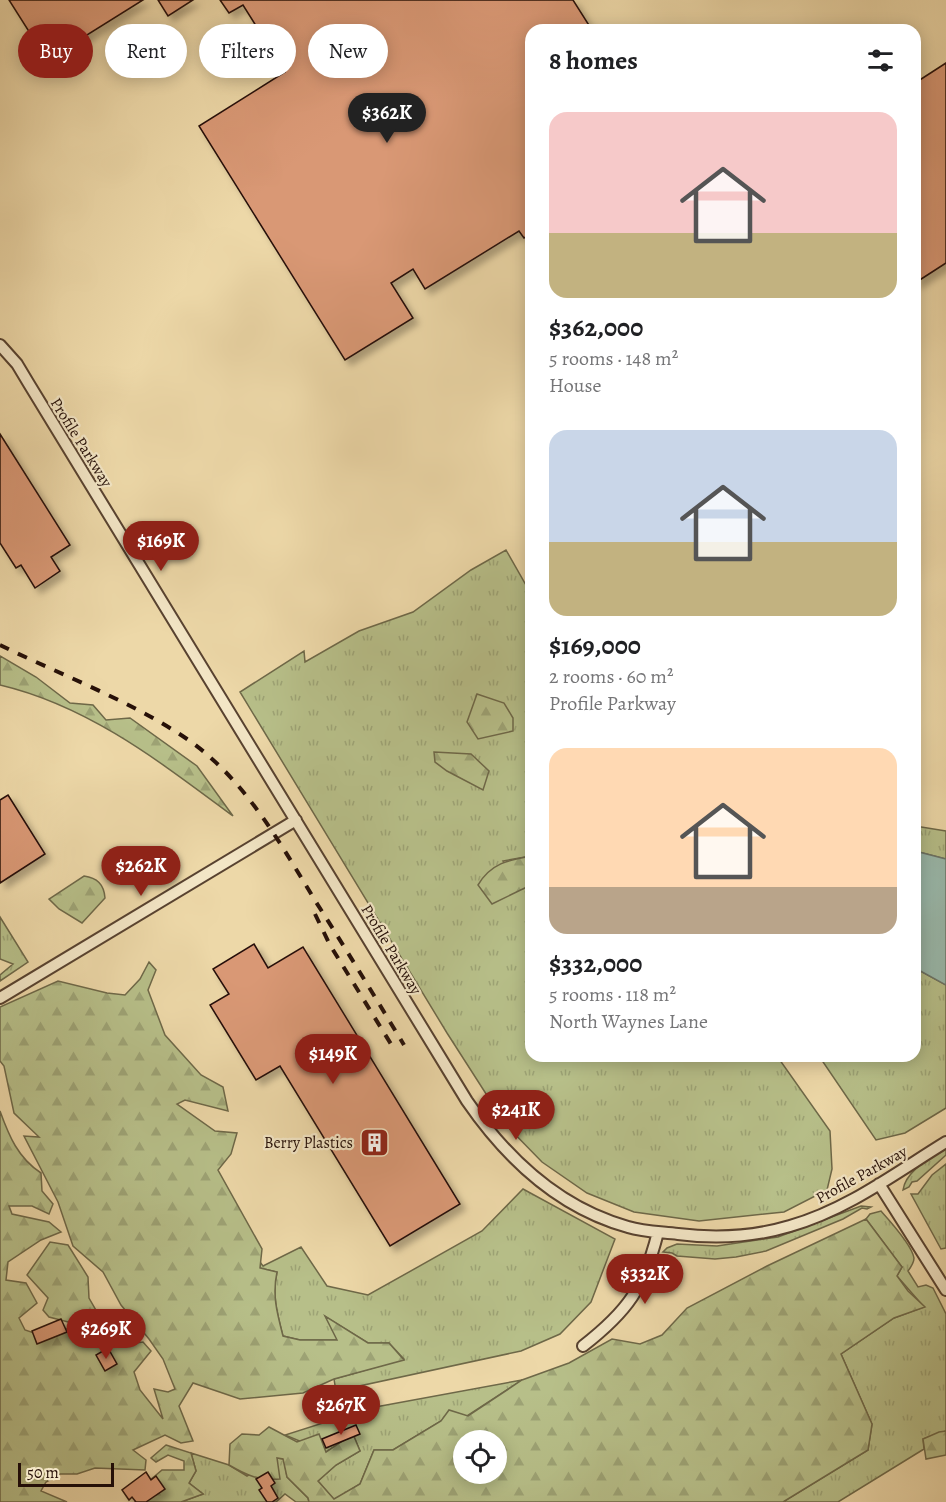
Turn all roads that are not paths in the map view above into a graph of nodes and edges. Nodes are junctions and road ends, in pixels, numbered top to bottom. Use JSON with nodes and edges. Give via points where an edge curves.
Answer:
{"nodes":[{"id":1,"x":0,"y":345,"type":"edge"},
{"id":2,"x":296,"y":820,"type":"junction"},
{"id":3,"x":0,"y":998,"type":"edge"},
{"id":4,"x":946,"y":1142,"type":"edge"},
{"id":5,"x":879,"y":1184,"type":"junction"},
{"id":6,"x":658,"y":1232,"type":"junction"},
{"id":7,"x":946,"y":1290,"type":"edge"},
{"id":8,"x":583,"y":1346,"type":"dead end"}],
"edges":[{"from":1,"to":2,"type":"street","name":"Profile Parkway","via":[[26,379]]},
{"from":2,"to":3,"type":"street"},
{"from":2,"to":6,"type":"street","name":"Profile Parkway","via":[[467,1101],[497,1142],[546,1187],[570,1202],[621,1225]]},
{"from":4,"to":5,"type":"street","name":"Profile Parkway"},
{"from":5,"to":6,"type":"street","name":"Profile Parkway","via":[[792,1226],[745,1237]]},
{"from":5,"to":7,"type":"street"},
{"from":6,"to":8,"type":"street","via":[[636,1294]]}]}
